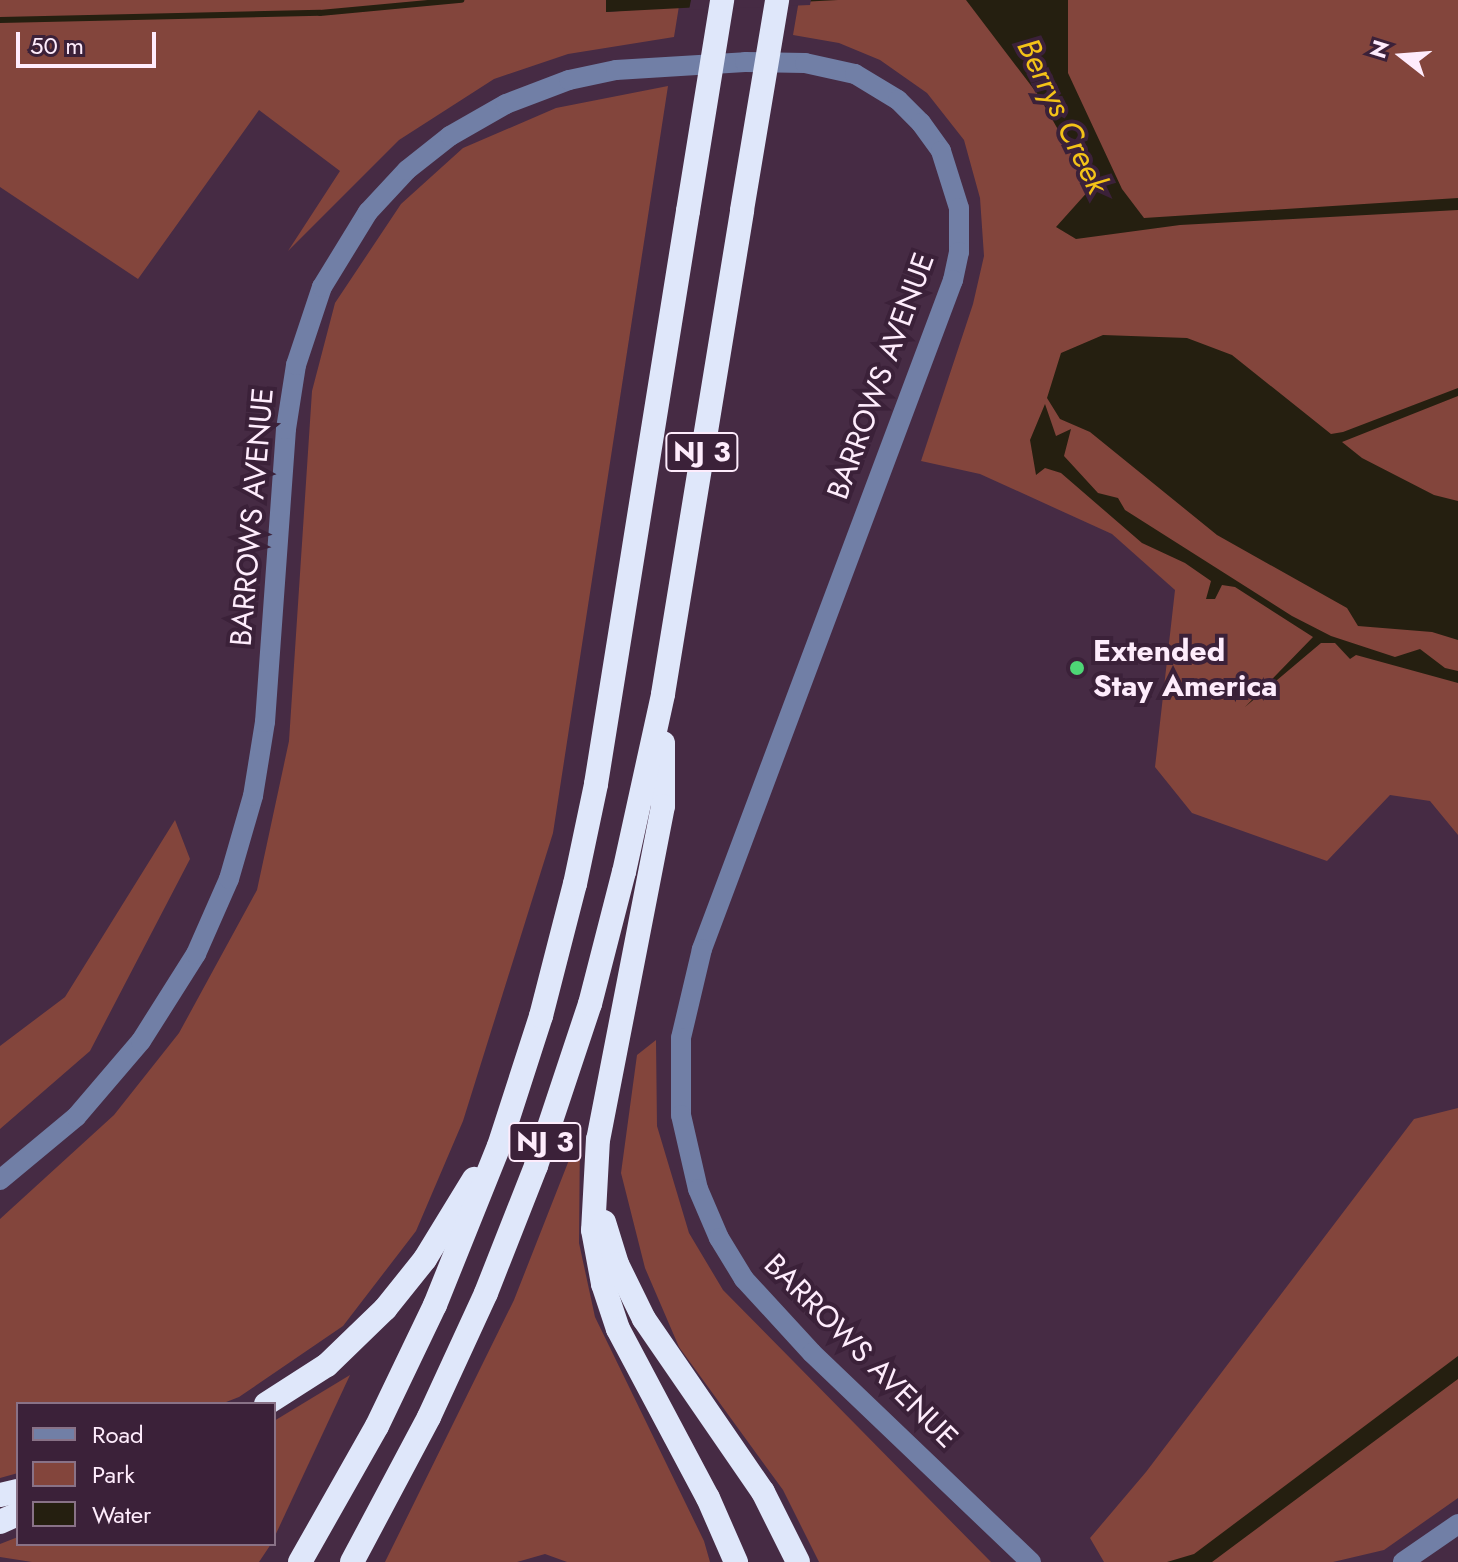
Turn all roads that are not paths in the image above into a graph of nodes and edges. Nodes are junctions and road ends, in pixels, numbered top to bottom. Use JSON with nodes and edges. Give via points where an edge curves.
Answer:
{"nodes":[{"id":1,"x":722,"y":0,"type":"edge"},
{"id":2,"x":777,"y":0,"type":"edge"},
{"id":3,"x":663,"y":694,"type":"junction"},
{"id":4,"x":510,"y":1114,"type":"junction"},
{"id":5,"x":595,"y":1161,"type":"junction"},
{"id":6,"x":0,"y":1180,"type":"edge"},
{"id":7,"x":269,"y":1402,"type":"edge"},
{"id":8,"x":1458,"y":1524,"type":"edge"},
{"id":9,"x":300,"y":1562,"type":"edge"},
{"id":10,"x":352,"y":1562,"type":"edge"},
{"id":11,"x":736,"y":1562,"type":"edge"},
{"id":12,"x":798,"y":1562,"type":"edge"},
{"id":13,"x":1031,"y":1562,"type":"edge"},
{"id":14,"x":1403,"y":1562,"type":"edge"}],
"edges":[{"from":1,"to":4,"type":"highway","number":"NJ 3","bridge":true,"via":[[587,829],[553,973]]},
{"from":2,"to":3,"type":"highway","number":"NJ 3","bridge":true},
{"from":3,"to":5,"type":"highway","via":[[663,806]]},
{"from":3,"to":10,"type":"highway","number":"NJ 3","via":[[605,949],[536,1166],[459,1355]]},
{"from":4,"to":7,"type":"highway","via":[[438,1238],[399,1293],[327,1365]]},
{"from":4,"to":9,"type":"highway","number":"NJ 3","via":[[421,1335]]},
{"from":5,"to":11,"type":"highway","via":[[594,1239],[612,1314]]},
{"from":5,"to":12,"type":"highway","via":[[606,1230],[633,1298],[763,1492]]},
{"from":6,"to":13,"type":"street","name":"BARROWS AVENUE","via":[[76,1117],[141,1041],[196,954],[229,879],[253,796],[265,722],[286,429],[296,365],[322,287],[368,212],[407,170],[450,136],[506,104],[569,80],[616,70],[745,62],[805,63],[855,74],[898,100],[941,151],[959,208],[959,252],[953,280],[702,949],[681,1038],[681,1115],[698,1189],[744,1279],[812,1353]]},
{"from":8,"to":14,"type":"street"}]}
